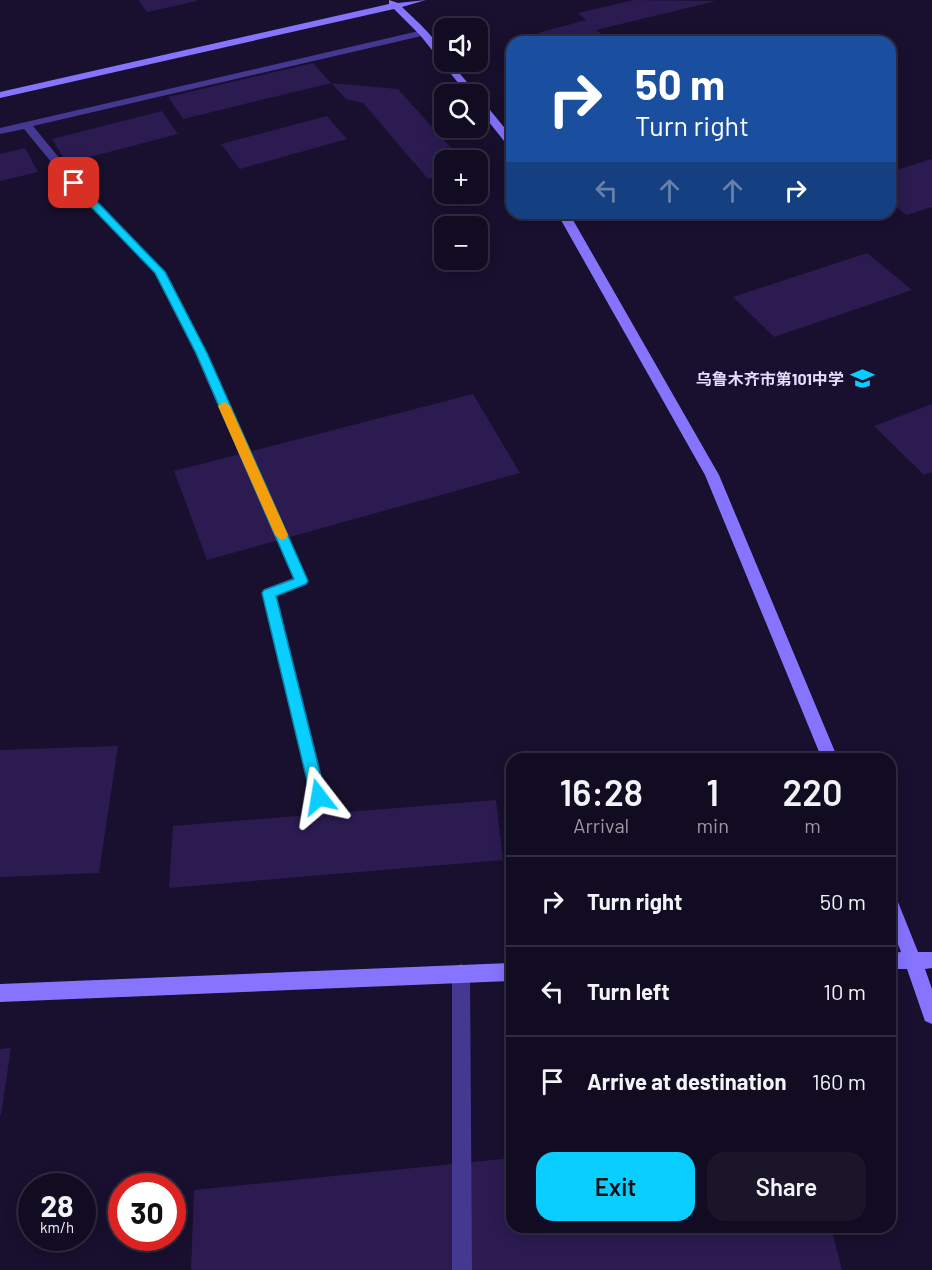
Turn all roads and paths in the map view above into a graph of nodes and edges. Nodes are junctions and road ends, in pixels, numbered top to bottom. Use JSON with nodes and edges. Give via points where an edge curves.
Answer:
{"nodes":[{"id":1,"x":421,"y":0,"type":"edge"},
{"id":2,"x":393,"y":3,"type":"edge"},
{"id":3,"x":423,"y":33,"type":"junction"},
{"id":4,"x":434,"y":47,"type":"edge"},
{"id":5,"x":454,"y":72,"type":"edge"},
{"id":6,"x":464,"y":84,"type":"edge"},
{"id":7,"x":0,"y":95,"type":"edge"},
{"id":8,"x":488,"y":115,"type":"edge"},
{"id":9,"x":27,"y":124,"type":"junction"},
{"id":10,"x":0,"y":131,"type":"edge"},
{"id":11,"x":506,"y":137,"type":"edge"},
{"id":12,"x":567,"y":219,"type":"edge"},
{"id":13,"x":828,"y":753,"type":"edge"},
{"id":14,"x":319,"y":797,"type":"dead end"},
{"id":15,"x":896,"y":913,"type":"edge"},
{"id":16,"x":923,"y":960,"type":"edge"},
{"id":17,"x":896,"y":962,"type":"edge"},
{"id":18,"x":506,"y":972,"type":"edge"},
{"id":19,"x":461,"y":973,"type":"junction"},
{"id":20,"x":0,"y":993,"type":"edge"},
{"id":21,"x":932,"y":1016,"type":"edge"},
{"id":22,"x":462,"y":1270,"type":"edge"}],
"edges":[{"from":1,"to":2,"type":"main road"},
{"from":2,"to":3,"type":"main road"},
{"from":2,"to":7,"type":"main road"},
{"from":3,"to":4,"type":"main road"},
{"from":3,"to":9,"type":"street"},
{"from":5,"to":6,"type":"main road"},
{"from":8,"to":11,"type":"main road"},
{"from":9,"to":10,"type":"street"},
{"from":9,"to":14,"type":"street","via":[[74,183],[160,272],[201,353],[301,581],[269,593]]},
{"from":12,"to":13,"type":"main road","via":[[712,475]]},
{"from":15,"to":16,"type":"main road"},
{"from":16,"to":17,"type":"main road"},
{"from":16,"to":21,"type":"main road"},
{"from":18,"to":19,"type":"main road"},
{"from":19,"to":20,"type":"main road"},
{"from":19,"to":22,"type":"street"}]}
